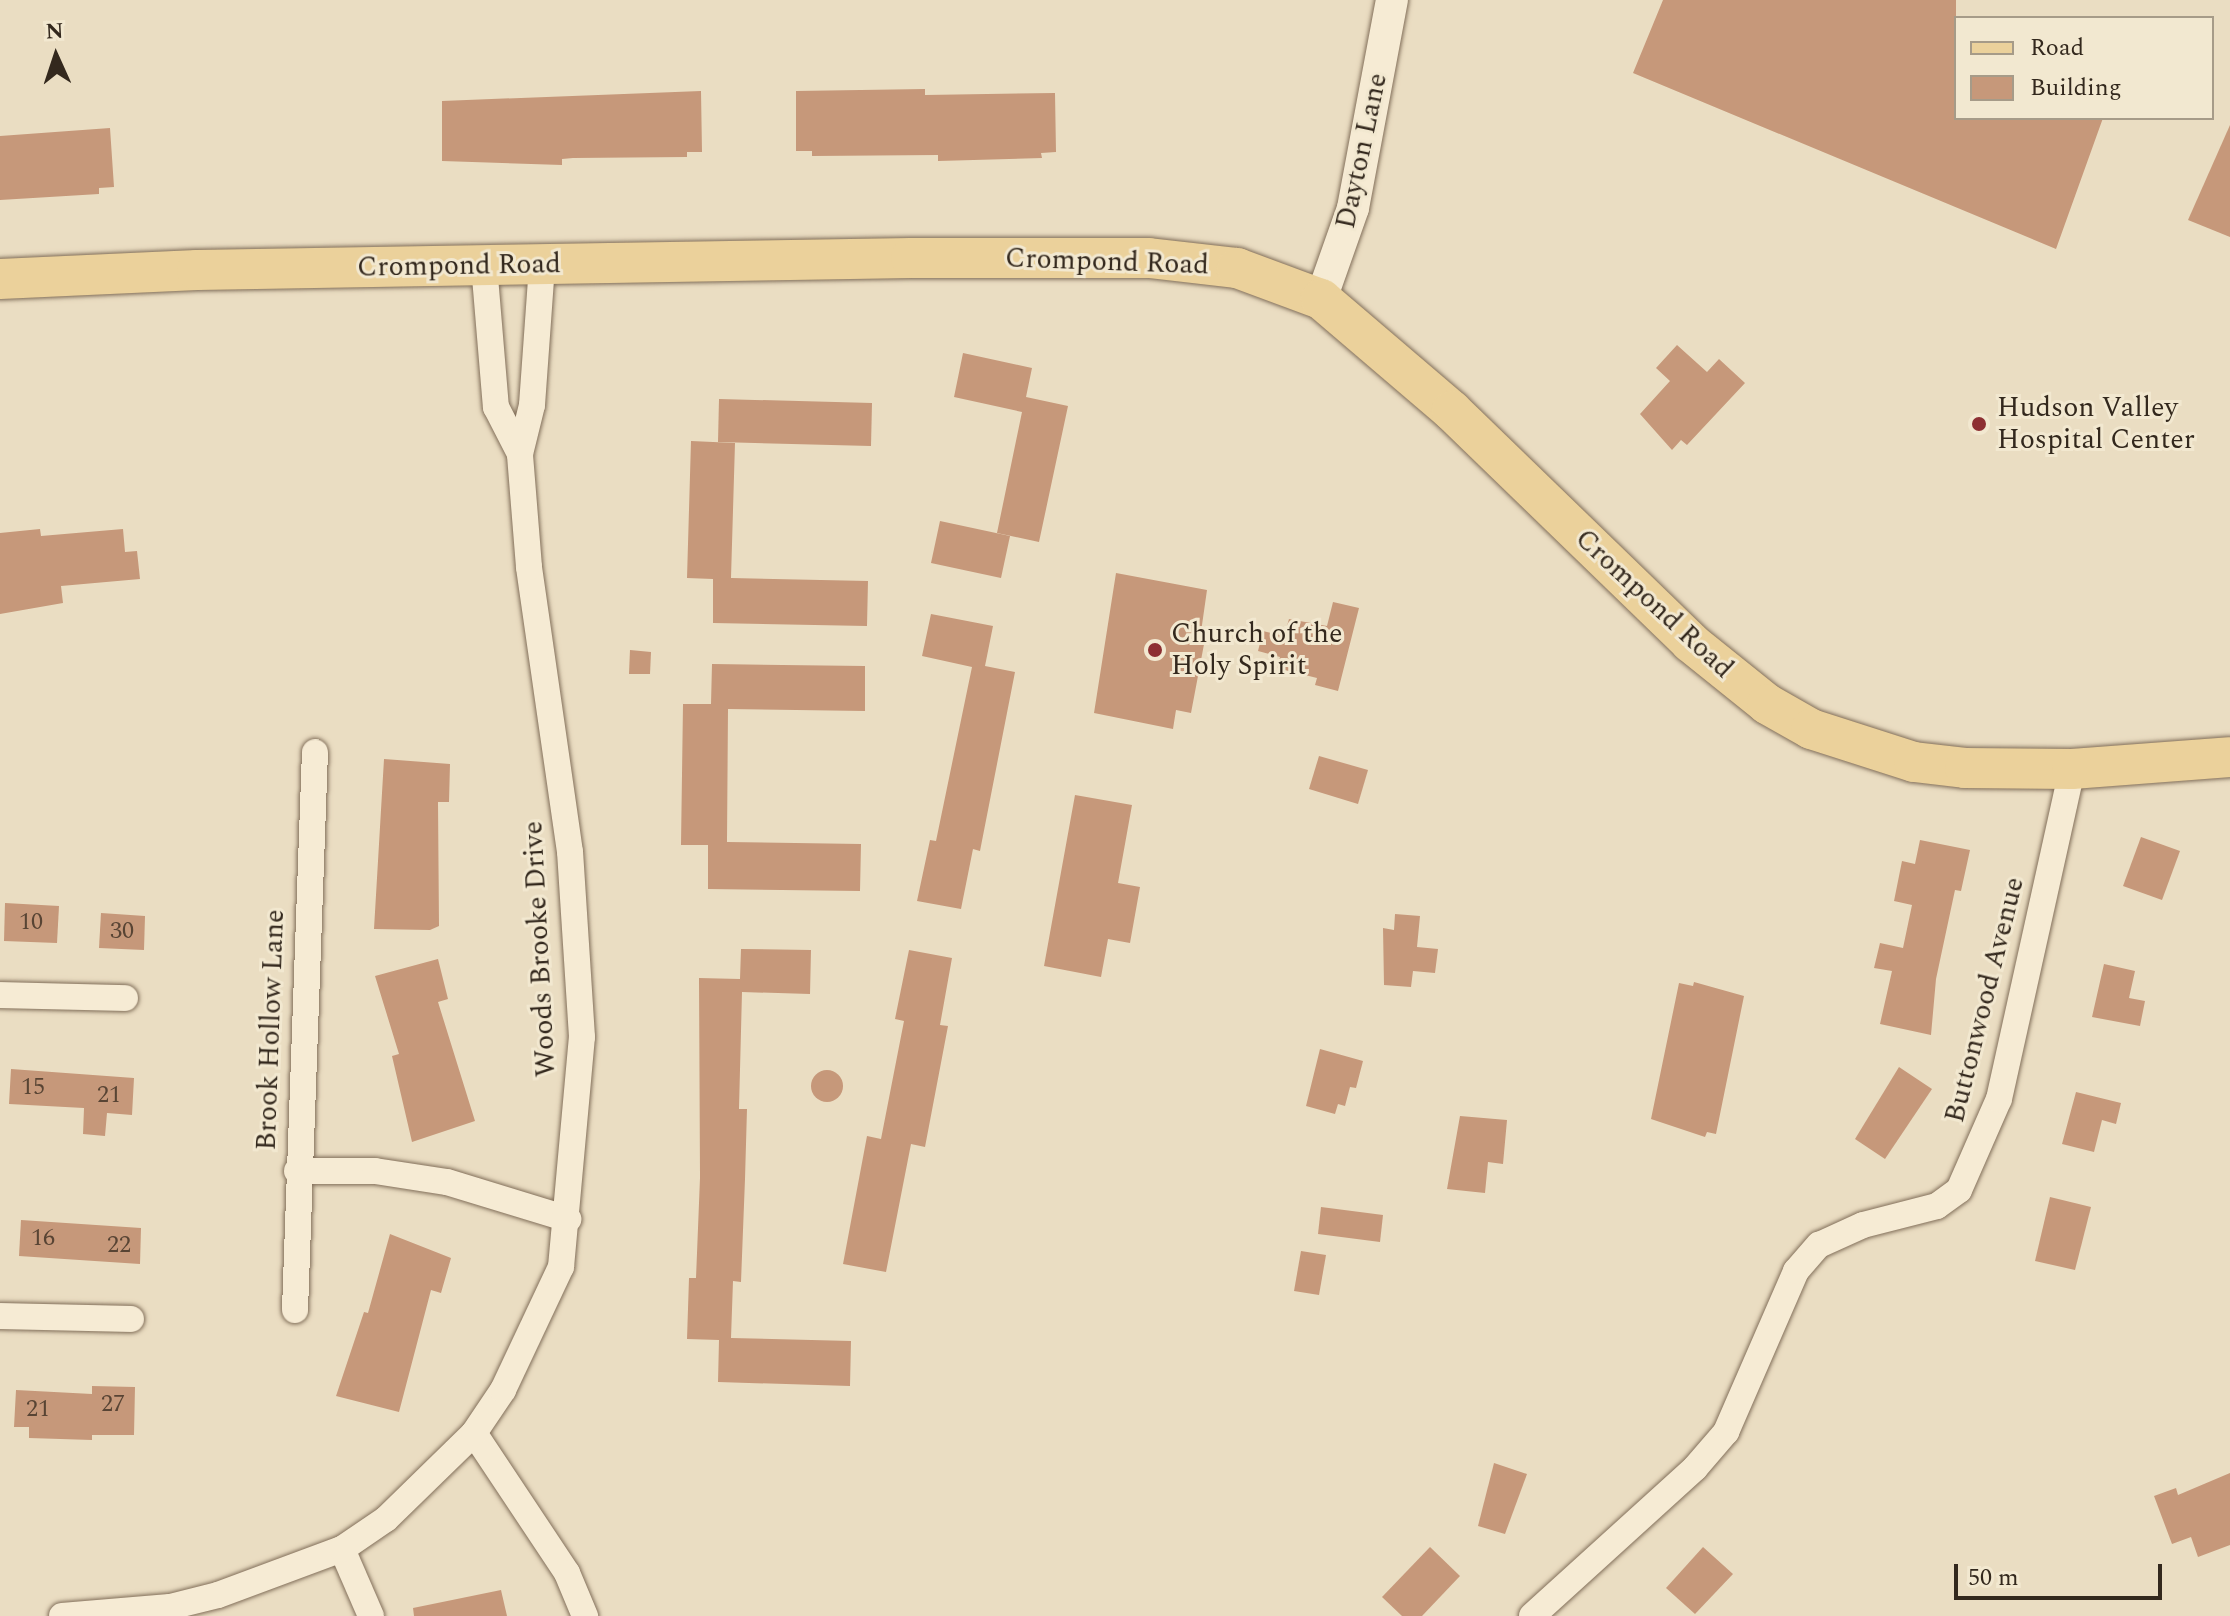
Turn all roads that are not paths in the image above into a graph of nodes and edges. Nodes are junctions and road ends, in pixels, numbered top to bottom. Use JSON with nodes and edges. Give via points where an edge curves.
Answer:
{"nodes":[{"id":1,"x":1392,"y":0,"type":"edge"},
{"id":2,"x":542,"y":264,"type":"junction"},
{"id":3,"x":484,"y":265,"type":"junction"},
{"id":4,"x":0,"y":279,"type":"edge"},
{"id":5,"x":1321,"y":299,"type":"junction"},
{"id":6,"x":520,"y":454,"type":"junction"},
{"id":7,"x":315,"y":752,"type":"dead end"},
{"id":8,"x":2230,"y":757,"type":"edge"},
{"id":9,"x":2072,"y":769,"type":"junction"},
{"id":10,"x":0,"y":995,"type":"edge"},
{"id":11,"x":125,"y":998,"type":"dead end"},
{"id":12,"x":297,"y":1171,"type":"junction"},
{"id":13,"x":568,"y":1219,"type":"junction"},
{"id":14,"x":295,"y":1310,"type":"dead end"},
{"id":15,"x":0,"y":1316,"type":"edge"},
{"id":16,"x":131,"y":1319,"type":"dead end"},
{"id":17,"x":474,"y":1433,"type":"junction"},
{"id":18,"x":342,"y":1549,"type":"junction"},
{"id":19,"x":215,"y":1606,"type":"edge"},
{"id":20,"x":62,"y":1616,"type":"edge"},
{"id":21,"x":371,"y":1616,"type":"edge"},
{"id":22,"x":585,"y":1616,"type":"edge"},
{"id":23,"x":1532,"y":1616,"type":"edge"}],
"edges":[{"from":1,"to":5,"type":"street","name":"Dayton Lane","via":[[1353,208]]},
{"from":2,"to":3,"type":"main road","name":"Crompond Road"},
{"from":2,"to":5,"type":"main road","name":"Crompond Road","via":[[1149,258],[1237,268]]},
{"from":2,"to":6,"type":"street","name":"Woods Brooke Drive","via":[[532,405]]},
{"from":3,"to":4,"type":"main road","name":"Crompond Road"},
{"from":3,"to":6,"type":"street","name":"Woods Brooke Drive","via":[[496,407]]},
{"from":5,"to":9,"type":"main road","name":"Crompond Road","via":[[1452,411],[1690,642],[1767,704],[1811,729],[1914,762]]},
{"from":6,"to":13,"type":"street","name":"Woods Brooke Drive","via":[[529,567],[576,911],[582,1037]]},
{"from":7,"to":12,"type":"street","name":"Brook Hollow Lane"},
{"from":8,"to":9,"type":"main road","name":"Crompond Road"},
{"from":9,"to":23,"type":"street","name":"Buttonwood Avenue","via":[[1999,1099],[1959,1190],[1937,1206],[1863,1225],[1819,1245],[1796,1271],[1726,1432],[1695,1468]]},
{"from":10,"to":11,"type":"street"},
{"from":12,"to":13,"type":"street","via":[[375,1171],[447,1182]]},
{"from":12,"to":14,"type":"street","name":"Brook Hollow Lane"},
{"from":13,"to":17,"type":"street","name":"Woods Brooke Drive","via":[[561,1267],[539,1321]]},
{"from":15,"to":16,"type":"street"},
{"from":17,"to":18,"type":"street","name":"Woods Brooke Drive","via":[[386,1519]]},
{"from":17,"to":22,"type":"street","via":[[567,1573]]},
{"from":18,"to":19,"type":"street","name":"Woods Brooke Drive"},
{"from":18,"to":21,"type":"street"},
{"from":19,"to":20,"type":"street","name":"Woods Brooke Drive"}]}
